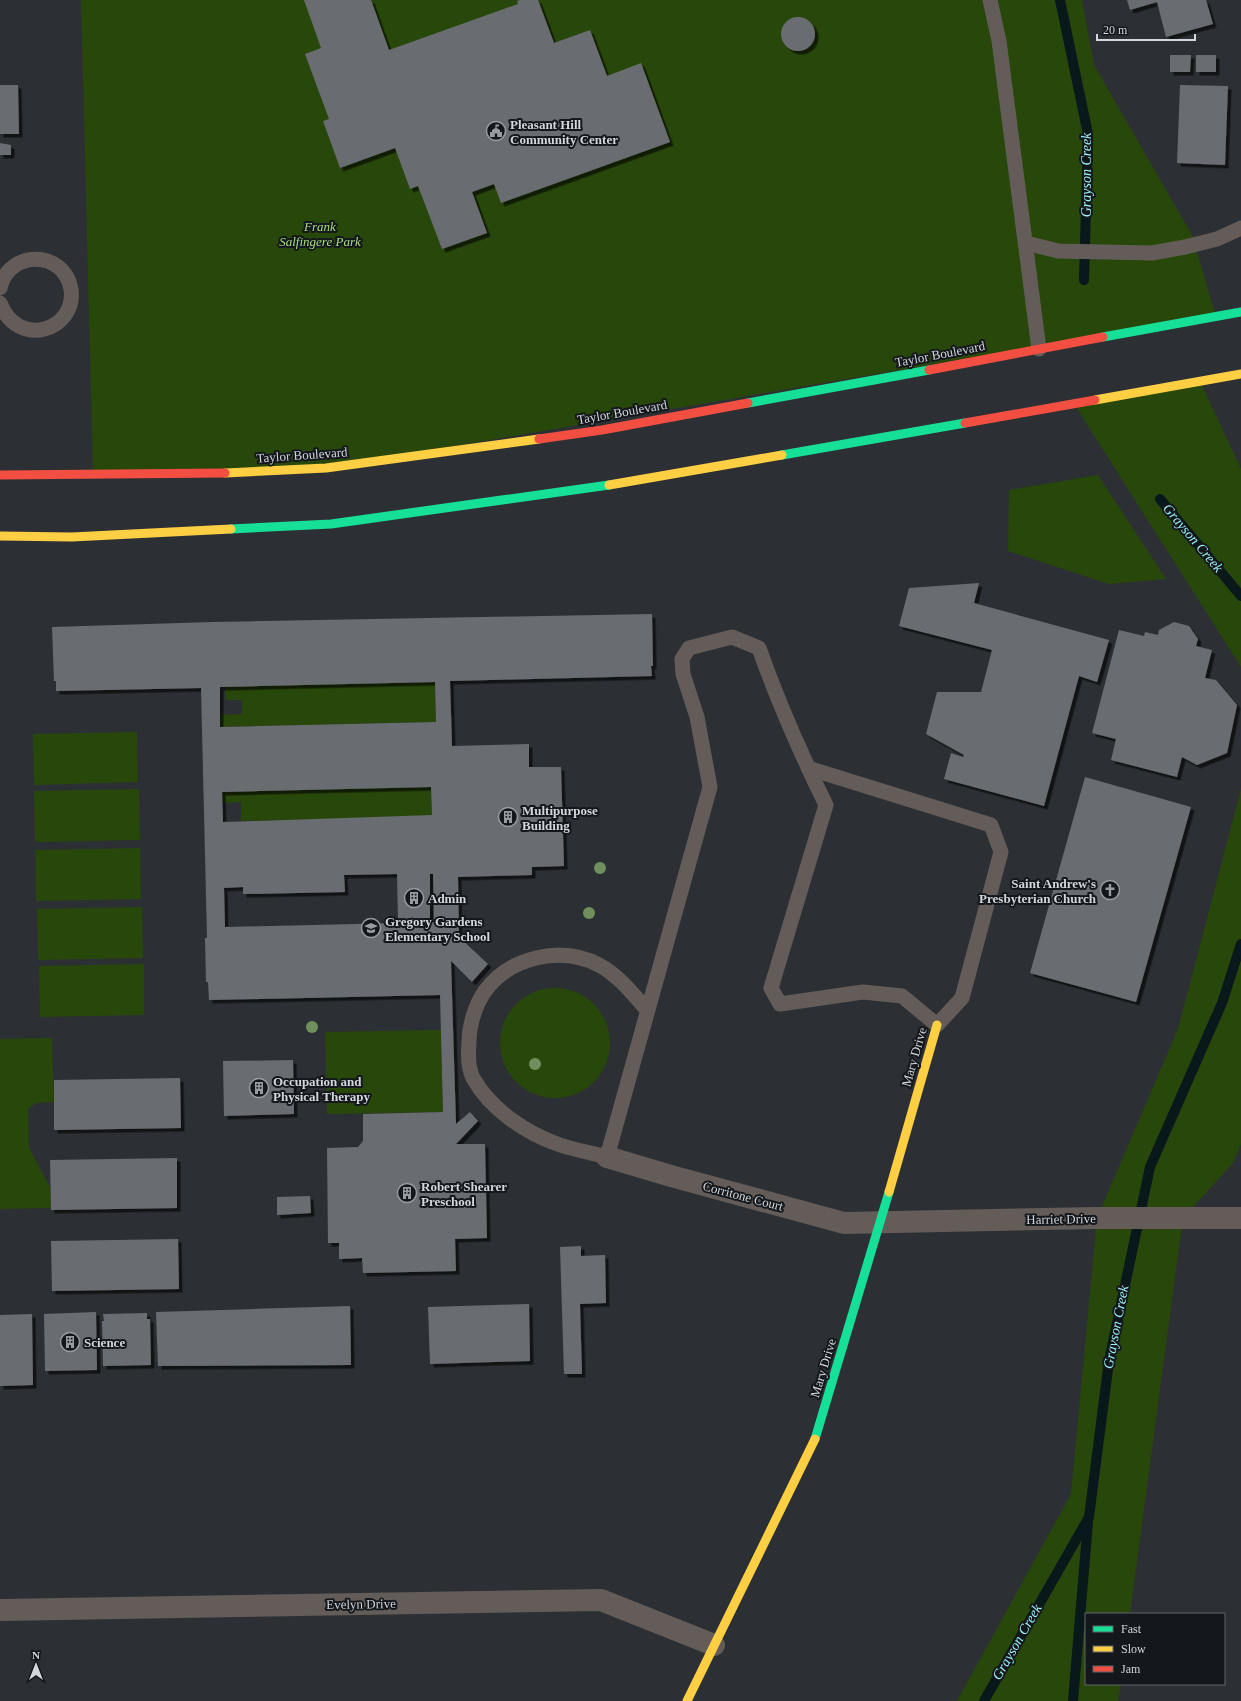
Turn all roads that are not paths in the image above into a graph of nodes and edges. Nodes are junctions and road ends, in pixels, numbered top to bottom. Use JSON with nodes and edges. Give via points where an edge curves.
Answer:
{"nodes":[{"id":1,"x":990,"y":0,"type":"edge"},
{"id":2,"x":1241,"y":228,"type":"edge"},
{"id":3,"x":1026,"y":242,"type":"junction"},
{"id":4,"x":0,"y":288,"type":"edge"},
{"id":5,"x":1,"y":310,"type":"edge"},
{"id":6,"x":1241,"y":312,"type":"edge"},
{"id":7,"x":1039,"y":349,"type":"junction"},
{"id":8,"x":1241,"y":374,"type":"edge"},
{"id":9,"x":0,"y":475,"type":"edge"},
{"id":10,"x":0,"y":536,"type":"edge"},
{"id":11,"x":808,"y":768,"type":"junction"},
{"id":12,"x":647,"y":1010,"type":"junction"},
{"id":13,"x":936,"y":1025,"type":"junction"},
{"id":14,"x":607,"y":1157,"type":"junction"},
{"id":15,"x":1241,"y":1218,"type":"edge"},
{"id":16,"x":880,"y":1223,"type":"junction"},
{"id":17,"x":0,"y":1610,"type":"edge"},
{"id":18,"x":714,"y":1645,"type":"junction"},
{"id":19,"x":687,"y":1701,"type":"edge"}],
"edges":[{"from":1,"to":3,"type":"lane","via":[[999,41]]},
{"from":2,"to":3,"type":"lane","via":[[1218,239],[1152,254],[1058,251]]},
{"from":3,"to":7,"type":"lane"},
{"from":4,"to":5,"type":"lane","via":[[8,272],[16,264],[38,259],[60,268],[71,290],[66,313],[58,323],[47,328],[23,329]]},
{"from":6,"to":7,"type":"main road","name":"Taylor Boulevard"},
{"from":7,"to":9,"type":"main road","name":"Taylor Boulevard","via":[[602,430],[326,468],[224,473]]},
{"from":8,"to":10,"type":"main road","via":[[612,485],[332,524],[72,537]]},
{"from":11,"to":12,"type":"lane","via":[[772,687],[759,648],[732,637],[689,648],[682,659],[683,674],[697,717],[710,787]]},
{"from":11,"to":13,"type":"lane","via":[[991,825],[1001,852],[962,998]]},
{"from":11,"to":13,"type":"lane","via":[[826,805],[771,988],[780,1004],[863,992],[902,996]]},
{"from":12,"to":14,"type":"lane"},
{"from":12,"to":14,"type":"lane","via":[[624,983],[599,965],[585,959],[556,955],[526,961],[498,977],[484,992],[474,1013],[469,1032],[468,1056],[473,1077],[486,1095],[502,1112],[526,1129],[560,1145]]},
{"from":13,"to":16,"type":"main road","name":"Mary Drive"},
{"from":14,"to":16,"type":"street","name":"Corritone Court","via":[[844,1223]]},
{"from":15,"to":16,"type":"street","name":"Harriet Drive"},
{"from":16,"to":18,"type":"main road","name":"Mary Drive","via":[[816,1437]]},
{"from":17,"to":18,"type":"street","name":"Evelyn Drive","via":[[601,1600]]},
{"from":18,"to":19,"type":"main road","name":"Mary Drive"}]}
